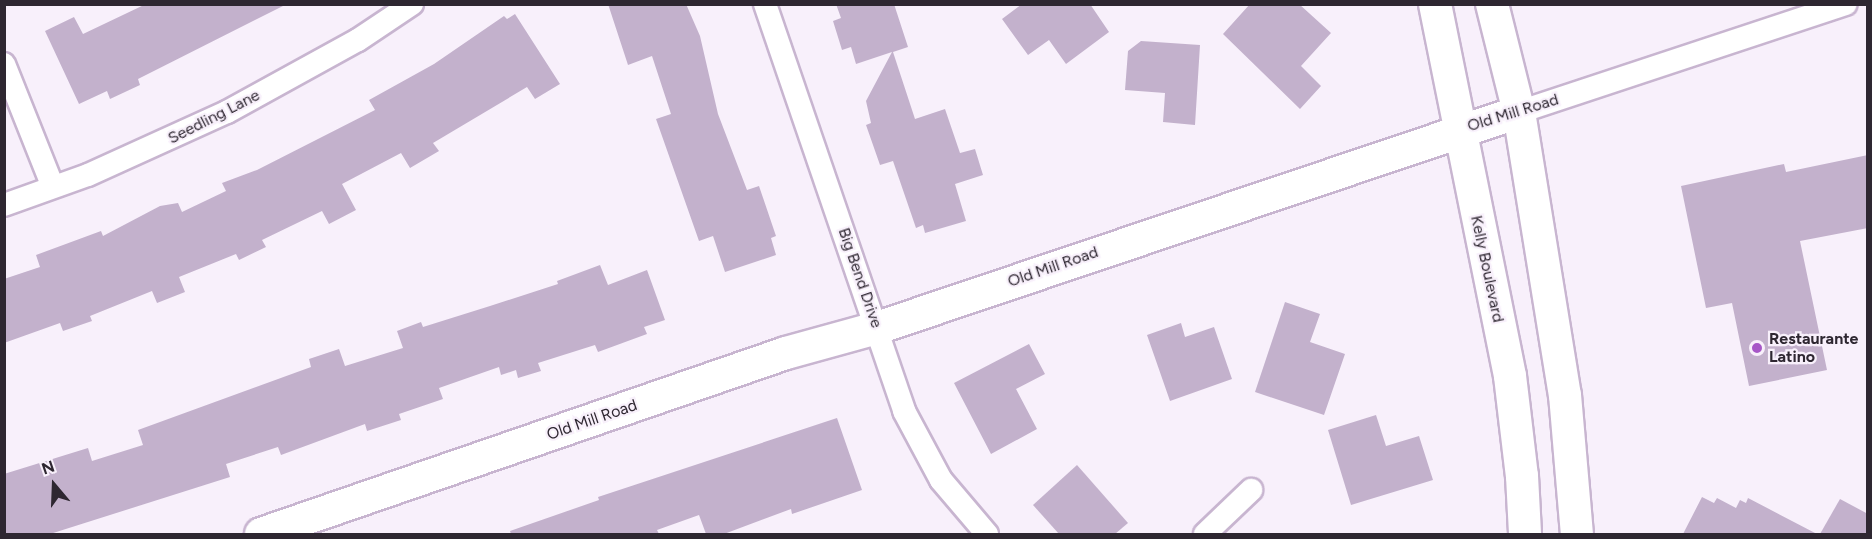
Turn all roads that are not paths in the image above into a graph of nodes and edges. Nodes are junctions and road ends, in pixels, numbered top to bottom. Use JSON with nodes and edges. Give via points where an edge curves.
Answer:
{"nodes":[{"id":1,"x":412,"y":4,"type":"edge"},
{"id":2,"x":765,"y":4,"type":"edge"},
{"id":3,"x":1435,"y":4,"type":"edge"},
{"id":4,"x":1492,"y":4,"type":"edge"},
{"id":5,"x":1846,"y":4,"type":"edge"},
{"id":6,"x":4,"y":64,"type":"edge"},
{"id":7,"x":1519,"y":112,"type":"junction"},
{"id":8,"x":1458,"y":129,"type":"junction"},
{"id":9,"x":53,"y":187,"type":"junction"},
{"id":10,"x":4,"y":205,"type":"edge"},
{"id":11,"x":877,"y":328,"type":"junction"},
{"id":12,"x":1251,"y":490,"type":"dead end"},
{"id":13,"x":261,"y":534,"type":"edge"},
{"id":14,"x":987,"y":534,"type":"edge"},
{"id":15,"x":1204,"y":534,"type":"edge"},
{"id":16,"x":1525,"y":534,"type":"edge"},
{"id":17,"x":1577,"y":534,"type":"edge"}],
"edges":[{"from":1,"to":9,"type":"street","name":"Seedling Lane","via":[[358,40],[227,112]]},
{"from":2,"to":11,"type":"street","name":"Big Bend Drive"},
{"from":3,"to":8,"type":"street","name":"Kelly Boulevard"},
{"from":4,"to":7,"type":"street"},
{"from":5,"to":7,"type":"street","name":"Old Mill Road"},
{"from":6,"to":9,"type":"street"},
{"from":7,"to":8,"type":"street","name":"Old Mill Road"},
{"from":7,"to":17,"type":"street","via":[[1564,394]]},
{"from":8,"to":11,"type":"street","name":"Old Mill Road"},
{"from":8,"to":16,"type":"street","name":"Kelly Boulevard","via":[[1510,376]]},
{"from":9,"to":10,"type":"street","name":"Seedling Lane"},
{"from":11,"to":13,"type":"street","name":"Old Mill Road","via":[[786,353]]},
{"from":11,"to":14,"type":"street","name":"Big Bend Drive","via":[[904,411],[941,480]]},
{"from":12,"to":15,"type":"street"}]}
